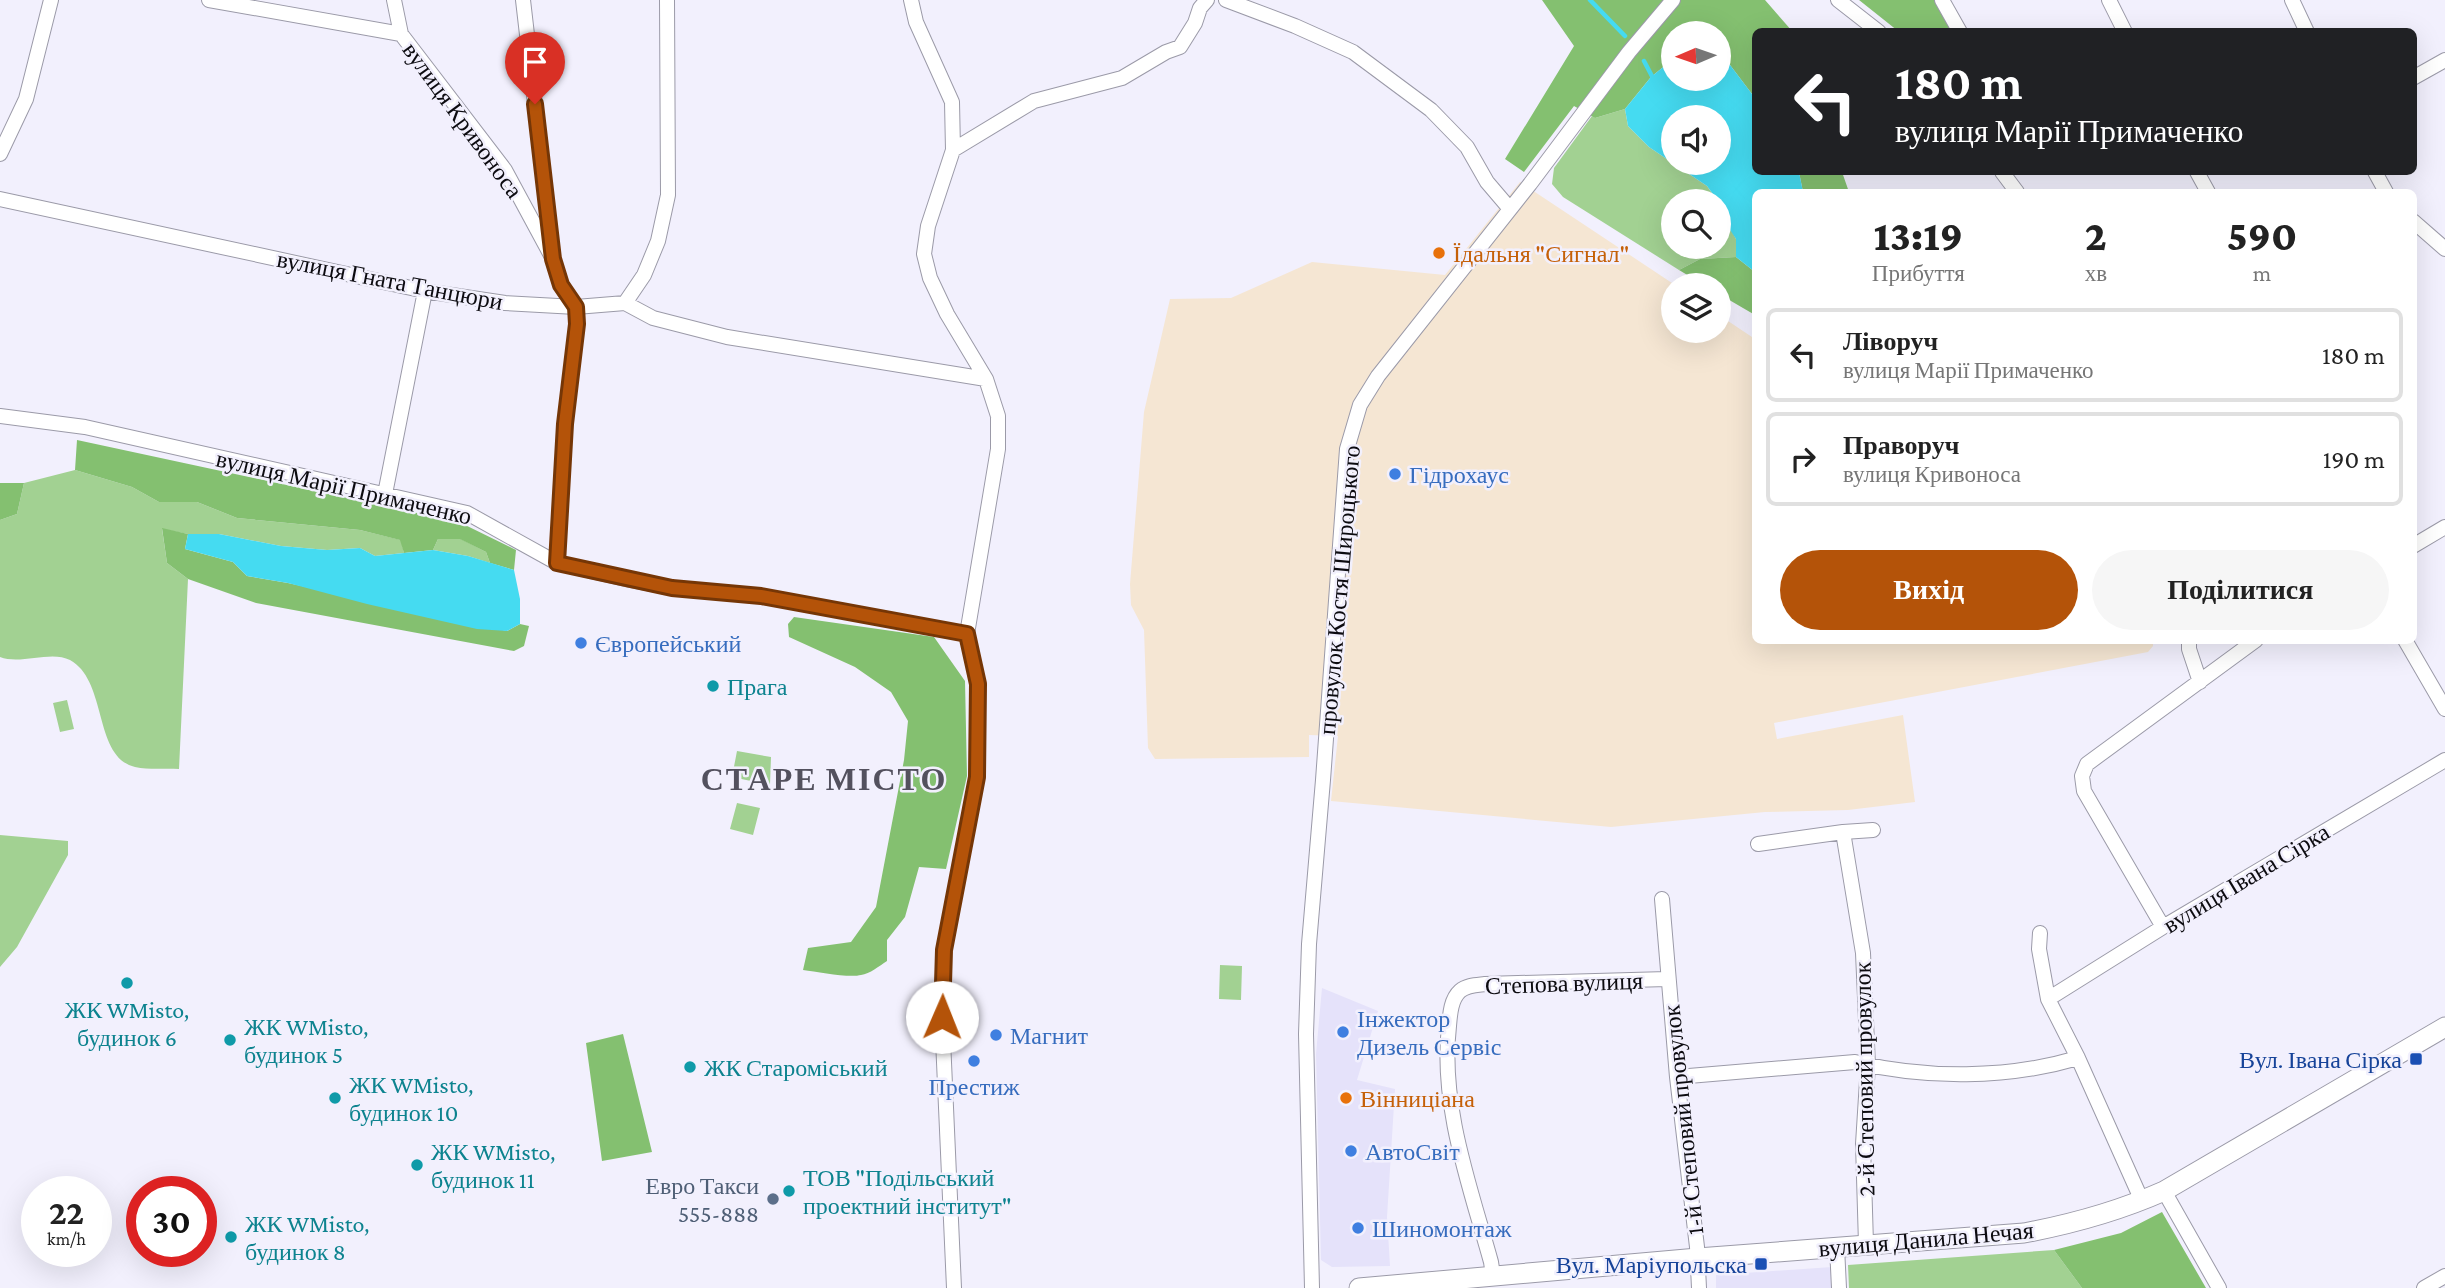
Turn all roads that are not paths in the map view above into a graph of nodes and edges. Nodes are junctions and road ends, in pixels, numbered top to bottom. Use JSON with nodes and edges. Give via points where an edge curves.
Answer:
{"nodes":[{"id":1,"x":51,"y":0,"type":"edge"},
{"id":2,"x":209,"y":0,"type":"edge"},
{"id":3,"x":394,"y":0,"type":"edge"},
{"id":4,"x":523,"y":0,"type":"edge"},
{"id":5,"x":667,"y":0,"type":"edge"},
{"id":6,"x":911,"y":0,"type":"edge"},
{"id":7,"x":1207,"y":0,"type":"edge"},
{"id":8,"x":1226,"y":0,"type":"edge"},
{"id":9,"x":1673,"y":0,"type":"edge"},
{"id":10,"x":1838,"y":0,"type":"edge"},
{"id":11,"x":1942,"y":0,"type":"edge"},
{"id":12,"x":2109,"y":0,"type":"edge"},
{"id":13,"x":2292,"y":0,"type":"edge"},
{"id":14,"x":1874,"y":28,"type":"edge"},
{"id":15,"x":1959,"y":28,"type":"edge"},
{"id":16,"x":2123,"y":28,"type":"edge"},
{"id":17,"x":2305,"y":28,"type":"edge"},
{"id":18,"x":401,"y":34,"type":"junction"},
{"id":19,"x":2445,"y":60,"type":"edge"},
{"id":20,"x":2417,"y":76,"type":"edge"},
{"id":21,"x":953,"y":150,"type":"junction"},
{"id":22,"x":0,"y":154,"type":"edge"},
{"id":23,"x":2003,"y":175,"type":"edge"},
{"id":24,"x":2015,"y":189,"type":"edge"},
{"id":25,"x":0,"y":199,"type":"edge"},
{"id":26,"x":1510,"y":209,"type":"junction"},
{"id":27,"x":2417,"y":224,"type":"edge"},
{"id":28,"x":2445,"y":249,"type":"edge"},
{"id":29,"x":553,"y":259,"type":"junction"},
{"id":30,"x":425,"y":290,"type":"junction"},
{"id":31,"x":625,"y":303,"type":"junction"},
{"id":32,"x":576,"y":307,"type":"junction"},
{"id":33,"x":986,"y":379,"type":"junction"},
{"id":34,"x":0,"y":416,"type":"edge"},
{"id":35,"x":385,"y":494,"type":"junction"},
{"id":36,"x":2445,"y":527,"type":"edge"},
{"id":37,"x":2417,"y":544,"type":"edge"},
{"id":38,"x":557,"y":563,"type":"junction"},
{"id":39,"x":967,"y":634,"type":"junction"},
{"id":40,"x":2189,"y":644,"type":"edge"},
{"id":41,"x":2251,"y":644,"type":"edge"},
{"id":42,"x":2408,"y":644,"type":"edge"},
{"id":43,"x":2200,"y":682,"type":"junction"},
{"id":44,"x":2445,"y":709,"type":"edge"},
{"id":45,"x":2445,"y":760,"type":"edge"},
{"id":46,"x":1873,"y":830,"type":"dead end"},
{"id":47,"x":1843,"y":832,"type":"junction"},
{"id":48,"x":1758,"y":844,"type":"dead end"},
{"id":49,"x":1662,"y":899,"type":"dead end"},
{"id":50,"x":2163,"y":927,"type":"junction"},
{"id":51,"x":2040,"y":933,"type":"dead end"},
{"id":52,"x":1667,"y":979,"type":"junction"},
{"id":53,"x":2048,"y":999,"type":"junction"},
{"id":54,"x":2445,"y":1027,"type":"edge"},
{"id":55,"x":2078,"y":1058,"type":"junction"},
{"id":56,"x":1868,"y":1065,"type":"junction"},
{"id":57,"x":1677,"y":1077,"type":"junction"},
{"id":58,"x":2164,"y":1191,"type":"junction"},
{"id":59,"x":2142,"y":1201,"type":"junction"},
{"id":60,"x":1866,"y":1244,"type":"junction"},
{"id":61,"x":1837,"y":1247,"type":"junction"},
{"id":62,"x":1698,"y":1258,"type":"junction"},
{"id":63,"x":2445,"y":1276,"type":"edge"},
{"id":64,"x":1493,"y":1282,"type":"edge"},
{"id":65,"x":954,"y":1288,"type":"edge"},
{"id":66,"x":1312,"y":1288,"type":"edge"},
{"id":67,"x":1359,"y":1288,"type":"edge"},
{"id":68,"x":1699,"y":1288,"type":"edge"},
{"id":69,"x":1839,"y":1288,"type":"edge"},
{"id":70,"x":2220,"y":1288,"type":"edge"},
{"id":71,"x":2424,"y":1288,"type":"edge"}],
"edges":[{"from":1,"to":22,"type":"street","via":[[26,99]]},
{"from":2,"to":18,"type":"street"},
{"from":3,"to":18,"type":"street","name":"вулиця Кривоноса"},
{"from":4,"to":29,"type":"street"},
{"from":5,"to":31,"type":"street","via":[[668,195],[658,241],[644,275]]},
{"from":6,"to":21,"type":"street","via":[[952,103]]},
{"from":7,"to":21,"type":"street","via":[[1180,47],[1122,78],[1034,101]]},
{"from":8,"to":26,"type":"street","via":[[1353,52],[1440,119],[1467,146],[1487,183]]},
{"from":9,"to":26,"type":"street","name":"провулок Костя Широцького"},
{"from":10,"to":14,"type":"street"},
{"from":11,"to":15,"type":"street"},
{"from":12,"to":16,"type":"street"},
{"from":13,"to":17,"type":"street"},
{"from":18,"to":29,"type":"street","name":"вулиця Кривоноса","via":[[505,170]]},
{"from":19,"to":20,"type":"street"},
{"from":21,"to":33,"type":"street","via":[[928,226],[924,254],[947,314]]},
{"from":23,"to":24,"type":"street"},
{"from":25,"to":30,"type":"street","name":"вулиця Гната Танцюри"},
{"from":26,"to":66,"type":"street","name":"провулок Костя Широцького","via":[[1378,376],[1360,405],[1347,449],[1309,944],[1306,1034]]},
{"from":27,"to":28,"type":"street"},
{"from":29,"to":32,"type":"street","name":"вулиця Кривоноса","via":[[561,285]]},
{"from":30,"to":32,"type":"street","name":"вулиця Гната Танцюри","via":[[505,303]]},
{"from":30,"to":35,"type":"street"},
{"from":31,"to":32,"type":"street","name":"вулиця Гната Танцюри"},
{"from":31,"to":33,"type":"street","via":[[653,318],[726,337]]},
{"from":32,"to":38,"type":"street"},
{"from":33,"to":39,"type":"street","via":[[998,416],[999,449]]},
{"from":34,"to":35,"type":"street","name":"вулиця Марії Примаченко","via":[[85,427]]},
{"from":35,"to":38,"type":"street","name":"вулиця Марії Примаченко","via":[[467,513]]},
{"from":36,"to":37,"type":"street"},
{"from":38,"to":39,"type":"street","name":"вулиця Марії Примаченко","via":[[672,588],[761,596]]},
{"from":39,"to":65,"type":"street","via":[[978,684],[977,777],[944,950],[942,1006]]},
{"from":40,"to":43,"type":"street"},
{"from":41,"to":43,"type":"street"},
{"from":42,"to":44,"type":"street"},
{"from":43,"to":50,"type":"street","via":[[2087,764],[2082,776],[2084,791]]},
{"from":45,"to":50,"type":"street","name":"вулиця Івана Сірка"},
{"from":46,"to":47,"type":"street"},
{"from":47,"to":48,"type":"street"},
{"from":47,"to":56,"type":"street","name":"2-й Степовий провулок","via":[[1863,953]]},
{"from":49,"to":52,"type":"street","name":"1-й Степовий провулок"},
{"from":50,"to":53,"type":"street","name":"вулиця Івана Сірка"},
{"from":51,"to":53,"type":"street"},
{"from":52,"to":57,"type":"street","name":"1-й Степовий провулок"},
{"from":52,"to":64,"type":"street","name":"Степова вулиця","via":[[1485,984],[1469,986],[1454,999],[1448,1039],[1457,1141]]},
{"from":53,"to":55,"type":"street"},
{"from":54,"to":58,"type":"main road","name":"вулиця Данила Нечая"},
{"from":55,"to":56,"type":"street","via":[[1994,1074]]},
{"from":55,"to":59,"type":"street"},
{"from":56,"to":57,"type":"street","via":[[1854,1062]]},
{"from":56,"to":60,"type":"street","name":"2-й Степовий провулок","via":[[1863,1144]]},
{"from":57,"to":62,"type":"street","name":"1-й Степовий провулок"},
{"from":58,"to":59,"type":"main road","name":"вулиця Данила Нечая"},
{"from":58,"to":70,"type":"street"},
{"from":59,"to":60,"type":"main road","name":"вулиця Данила Нечая","via":[[2068,1225],[2024,1233]]},
{"from":60,"to":61,"type":"main road","name":"вулиця Данила Нечая"},
{"from":61,"to":62,"type":"main road","name":"вулиця Данила Нечая"},
{"from":61,"to":69,"type":"street"},
{"from":62,"to":64,"type":"main road","name":"вулиця Данила Нечая"},
{"from":62,"to":68,"type":"street","name":"1-й Степовий провулок"},
{"from":63,"to":71,"type":"street"},
{"from":64,"to":67,"type":"main road","name":"вулиця Данила Нечая"}]}
